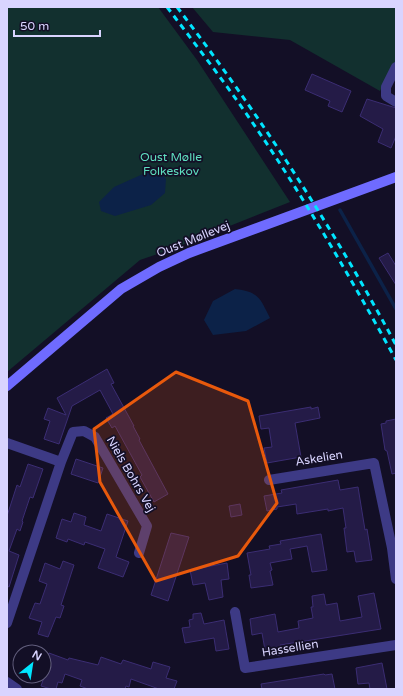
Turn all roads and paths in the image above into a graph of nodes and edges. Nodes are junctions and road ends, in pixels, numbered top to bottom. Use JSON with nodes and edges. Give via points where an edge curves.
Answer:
{"nodes":[{"id":1,"x":396,"y":68,"type":"edge"},
{"id":2,"x":396,"y":102,"type":"edge"},
{"id":3,"x":396,"y":177,"type":"edge"},
{"id":4,"x":7,"y":386,"type":"edge"},
{"id":5,"x":7,"y":443,"type":"edge"},
{"id":6,"x":61,"y":462,"type":"junction"},
{"id":7,"x":269,"y":480,"type":"dead end"},
{"id":8,"x":139,"y":553,"type":"dead end"},
{"id":9,"x":396,"y":579,"type":"edge"},
{"id":10,"x":235,"y":612,"type":"dead end"},
{"id":11,"x":7,"y":623,"type":"edge"},
{"id":12,"x":396,"y":645,"type":"edge"},
{"id":13,"x":7,"y":682,"type":"edge"},
{"id":14,"x":17,"y":689,"type":"edge"}],
"edges":[{"from":1,"to":2,"type":"street","via":[[386,87],[386,96]]},
{"from":3,"to":4,"type":"street","name":"Oust Møllevej","via":[[189,253],[158,267],[122,289]]},
{"from":5,"to":6,"type":"street"},
{"from":6,"to":8,"type":"street","name":"Niels Bohrs Vej","via":[[72,432],[84,431],[95,437],[147,526]]},
{"from":6,"to":11,"type":"street","name":"Niels Bohrs Vej"},
{"from":7,"to":9,"type":"street","name":"Askelien","via":[[374,462]]},
{"from":10,"to":12,"type":"street","name":"Hassellien","via":[[245,668]]},
{"from":13,"to":14,"type":"street"}]}
